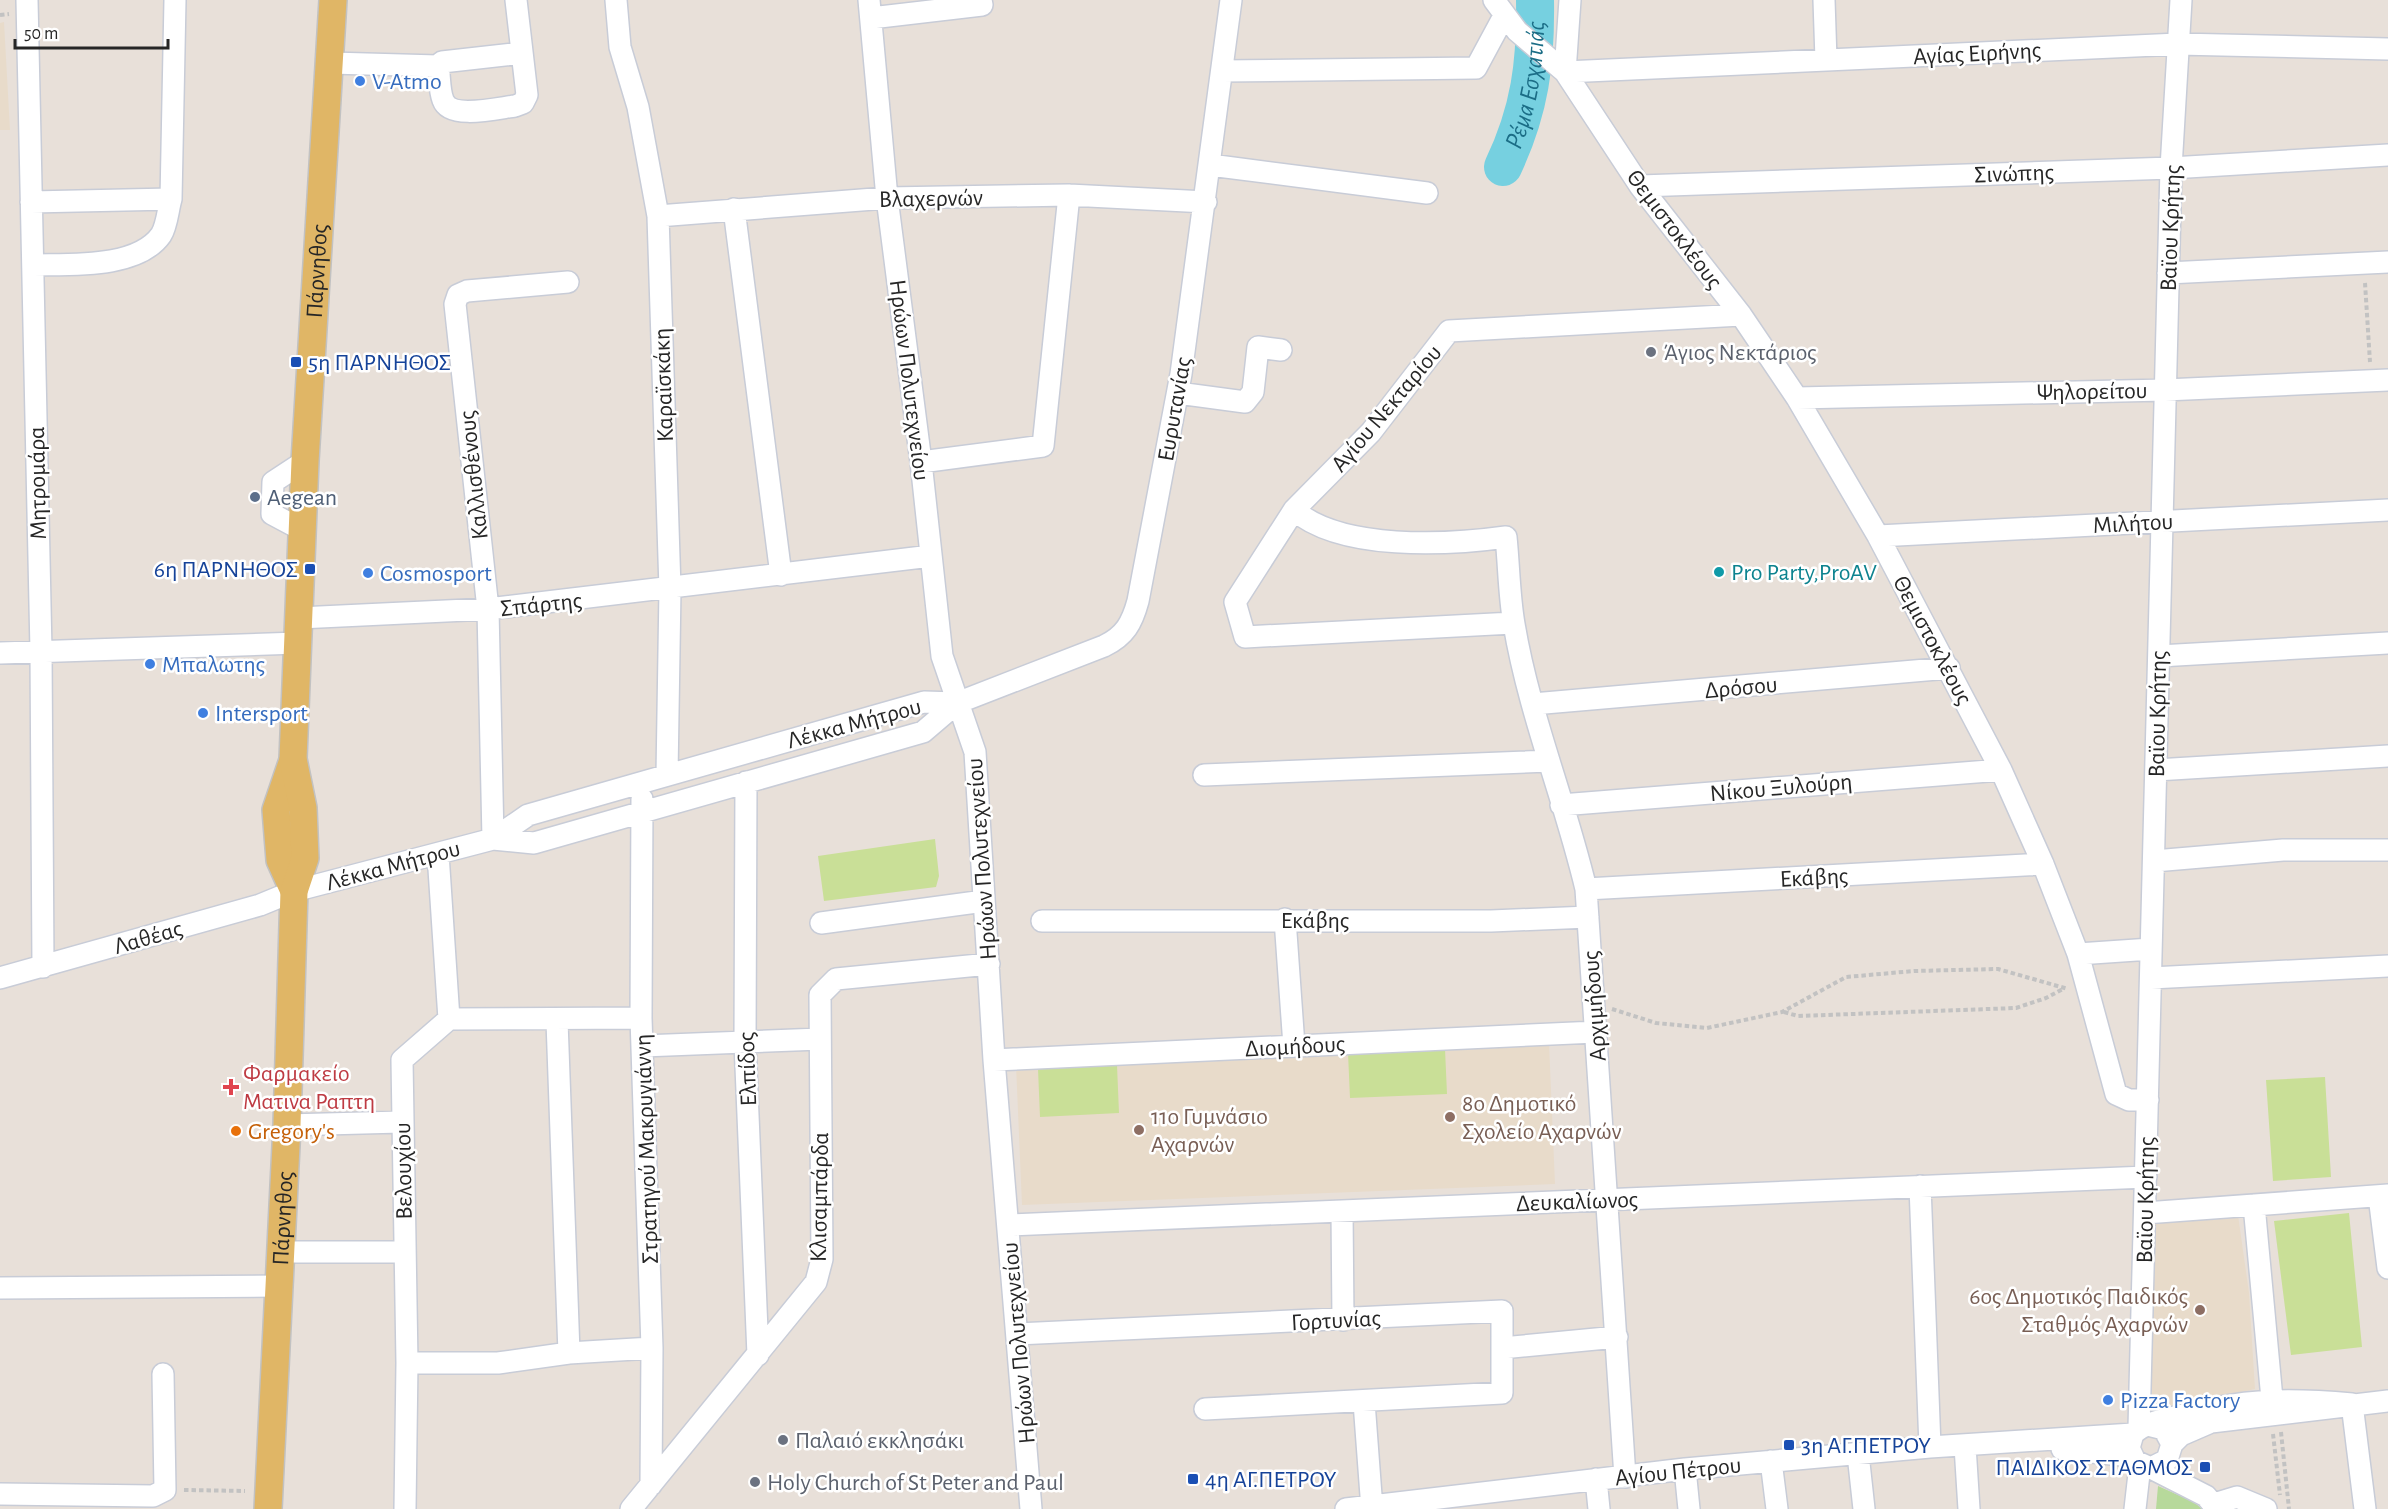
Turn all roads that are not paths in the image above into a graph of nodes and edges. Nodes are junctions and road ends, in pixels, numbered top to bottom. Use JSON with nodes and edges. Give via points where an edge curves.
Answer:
{"nodes":[{"id":1,"x":27,"y":0,"type":"edge"},
{"id":2,"x":175,"y":0,"type":"edge"},
{"id":3,"x":333,"y":0,"type":"edge"},
{"id":4,"x":516,"y":0,"type":"edge"},
{"id":5,"x":616,"y":0,"type":"edge"},
{"id":6,"x":981,"y":0,"type":"edge"},
{"id":7,"x":1231,"y":0,"type":"edge"},
{"id":8,"x":1570,"y":0,"type":"edge"},
{"id":9,"x":1824,"y":0,"type":"edge"},
{"id":10,"x":2181,"y":0,"type":"edge"},
{"id":11,"x":870,"y":9,"type":"edge"},
{"id":12,"x":1505,"y":16,"type":"edge"},
{"id":13,"x":2178,"y":44,"type":"junction"},
{"id":14,"x":2388,"y":49,"type":"edge"},
{"id":15,"x":522,"y":52,"type":"junction"},
{"id":16,"x":1826,"y":60,"type":"junction"},
{"id":17,"x":331,"y":63,"type":"junction"},
{"id":18,"x":438,"y":66,"type":"junction"},
{"id":19,"x":1222,"y":71,"type":"junction"},
{"id":20,"x":1565,"y":72,"type":"junction"},
{"id":21,"x":2388,"y":155,"type":"edge"},
{"id":22,"x":1210,"y":165,"type":"junction"},
{"id":23,"x":2171,"y":168,"type":"junction"},
{"id":24,"x":1640,"y":186,"type":"junction"},
{"id":25,"x":1427,"y":193,"type":"dead end"},
{"id":26,"x":1069,"y":195,"type":"junction"},
{"id":27,"x":887,"y":198,"type":"junction"},
{"id":28,"x":171,"y":199,"type":"junction"},
{"id":29,"x":31,"y":202,"type":"junction"},
{"id":30,"x":1206,"y":202,"type":"junction"},
{"id":31,"x":734,"y":209,"type":"junction"},
{"id":32,"x":658,"y":216,"type":"junction"},
{"id":33,"x":2388,"y":262,"type":"edge"},
{"id":34,"x":33,"y":264,"type":"junction"},
{"id":35,"x":2169,"y":273,"type":"junction"},
{"id":36,"x":568,"y":282,"type":"dead end"},
{"id":37,"x":1741,"y":315,"type":"junction"},
{"id":38,"x":1281,"y":350,"type":"dead end"},
{"id":39,"x":2380,"y":380,"type":"edge"},
{"id":40,"x":2165,"y":390,"type":"junction"},
{"id":41,"x":1178,"y":393,"type":"junction"},
{"id":42,"x":1797,"y":398,"type":"junction"},
{"id":43,"x":921,"y":462,"type":"junction"},
{"id":44,"x":1294,"y":510,"type":"junction"},
{"id":45,"x":2388,"y":510,"type":"edge"},
{"id":46,"x":2162,"y":522,"type":"junction"},
{"id":47,"x":1878,"y":536,"type":"junction"},
{"id":48,"x":931,"y":556,"type":"junction"},
{"id":49,"x":781,"y":575,"type":"junction"},
{"id":50,"x":670,"y":589,"type":"junction"},
{"id":51,"x":488,"y":609,"type":"junction"},
{"id":52,"x":1514,"y":623,"type":"junction"},
{"id":53,"x":298,"y":631,"type":"junction"},
{"id":54,"x":2388,"y":643,"type":"edge"},
{"id":55,"x":41,"y":651,"type":"junction"},
{"id":56,"x":0,"y":653,"type":"edge"},
{"id":57,"x":2159,"y":656,"type":"junction"},
{"id":58,"x":1949,"y":668,"type":"junction"},
{"id":59,"x":957,"y":703,"type":"junction"},
{"id":60,"x":1533,"y":704,"type":"junction"},
{"id":61,"x":2388,"y":756,"type":"edge"},
{"id":62,"x":1550,"y":762,"type":"junction"},
{"id":63,"x":2001,"y":770,"type":"junction"},
{"id":64,"x":2156,"y":770,"type":"junction"},
{"id":65,"x":667,"y":775,"type":"junction"},
{"id":66,"x":1204,"y":776,"type":"dead end"},
{"id":67,"x":746,"y":782,"type":"junction"},
{"id":68,"x":640,"y":783,"type":"junction"},
{"id":69,"x":1561,"y":805,"type":"junction"},
{"id":70,"x":643,"y":812,"type":"junction"},
{"id":71,"x":493,"y":839,"type":"junction"},
{"id":72,"x":2388,"y":850,"type":"edge"},
{"id":73,"x":438,"y":854,"type":"junction"},
{"id":74,"x":2154,"y":861,"type":"junction"},
{"id":75,"x":2043,"y":864,"type":"junction"},
{"id":76,"x":1586,"y":889,"type":"junction"},
{"id":77,"x":294,"y":891,"type":"junction"},
{"id":78,"x":984,"y":901,"type":"junction"},
{"id":79,"x":1588,"y":917,"type":"junction"},
{"id":80,"x":1285,"y":919,"type":"junction"},
{"id":81,"x":1042,"y":921,"type":"dead end"},
{"id":82,"x":821,"y":923,"type":"dead end"},
{"id":83,"x":2151,"y":949,"type":"junction"},
{"id":84,"x":2078,"y":954,"type":"junction"},
{"id":85,"x":989,"y":964,"type":"junction"},
{"id":86,"x":2388,"y":966,"type":"edge"},
{"id":87,"x":43,"y":967,"type":"junction"},
{"id":88,"x":0,"y":978,"type":"edge"},
{"id":89,"x":2151,"y":978,"type":"junction"},
{"id":90,"x":641,"y":1018,"type":"junction"},
{"id":91,"x":449,"y":1019,"type":"junction"},
{"id":92,"x":556,"y":1021,"type":"junction"},
{"id":93,"x":1596,"y":1032,"type":"junction"},
{"id":94,"x":820,"y":1039,"type":"junction"},
{"id":95,"x":745,"y":1043,"type":"junction"},
{"id":96,"x":643,"y":1046,"type":"junction"},
{"id":97,"x":1294,"y":1046,"type":"junction"},
{"id":98,"x":993,"y":1060,"type":"junction"},
{"id":99,"x":2148,"y":1100,"type":"junction"},
{"id":100,"x":401,"y":1122,"type":"junction"},
{"id":101,"x":287,"y":1125,"type":"junction"},
{"id":102,"x":2146,"y":1177,"type":"junction"},
{"id":103,"x":1920,"y":1186,"type":"junction"},
{"id":104,"x":2383,"y":1196,"type":"edge"},
{"id":105,"x":1608,"y":1200,"type":"junction"},
{"id":106,"x":2254,"y":1205,"type":"junction"},
{"id":107,"x":1342,"y":1211,"type":"junction"},
{"id":108,"x":2145,"y":1213,"type":"junction"},
{"id":109,"x":1008,"y":1225,"type":"junction"},
{"id":110,"x":281,"y":1252,"type":"junction"},
{"id":111,"x":405,"y":1252,"type":"junction"},
{"id":112,"x":2388,"y":1268,"type":"edge"},
{"id":113,"x":279,"y":1286,"type":"junction"},
{"id":114,"x":0,"y":1288,"type":"edge"},
{"id":115,"x":1343,"y":1320,"type":"junction"},
{"id":116,"x":1017,"y":1334,"type":"junction"},
{"id":117,"x":1617,"y":1337,"type":"junction"},
{"id":118,"x":652,"y":1348,"type":"junction"},
{"id":119,"x":1502,"y":1348,"type":"junction"},
{"id":120,"x":569,"y":1353,"type":"junction"},
{"id":121,"x":758,"y":1355,"type":"junction"},
{"id":122,"x":407,"y":1363,"type":"junction"},
{"id":123,"x":163,"y":1374,"type":"dead end"},
{"id":124,"x":1364,"y":1401,"type":"junction"},
{"id":125,"x":2388,"y":1401,"type":"edge"},
{"id":126,"x":2352,"y":1404,"type":"junction"},
{"id":127,"x":1205,"y":1409,"type":"dead end"},
{"id":128,"x":2274,"y":1410,"type":"junction"},
{"id":129,"x":2140,"y":1429,"type":"junction"},
{"id":130,"x":2011,"y":1443,"type":"junction"},
{"id":131,"x":2172,"y":1444,"type":"junction"},
{"id":132,"x":1965,"y":1446,"type":"junction"},
{"id":133,"x":1930,"y":1447,"type":"junction"},
{"id":134,"x":1858,"y":1454,"type":"junction"},
{"id":135,"x":1771,"y":1461,"type":"junction"},
{"id":136,"x":2141,"y":1463,"type":"junction"},
{"id":137,"x":1685,"y":1469,"type":"junction"},
{"id":138,"x":1625,"y":1477,"type":"junction"},
{"id":139,"x":1596,"y":1479,"type":"junction"},
{"id":140,"x":651,"y":1485,"type":"junction"},
{"id":141,"x":0,"y":1494,"type":"edge"},
{"id":142,"x":268,"y":1500,"type":"edge"},
{"id":143,"x":1465,"y":1501,"type":"edge"},
{"id":144,"x":2273,"y":1504,"type":"edge"},
{"id":145,"x":1371,"y":1507,"type":"edge"},
{"id":146,"x":2217,"y":1507,"type":"edge"},
{"id":147,"x":405,"y":1509,"type":"edge"},
{"id":148,"x":631,"y":1509,"type":"edge"},
{"id":149,"x":1031,"y":1509,"type":"edge"},
{"id":150,"x":1346,"y":1509,"type":"edge"},
{"id":151,"x":1599,"y":1509,"type":"edge"},
{"id":152,"x":1689,"y":1509,"type":"edge"},
{"id":153,"x":1777,"y":1509,"type":"edge"},
{"id":154,"x":1864,"y":1509,"type":"edge"},
{"id":155,"x":1969,"y":1509,"type":"edge"},
{"id":156,"x":2135,"y":1509,"type":"edge"},
{"id":157,"x":2365,"y":1509,"type":"edge"}],
"edges":[{"from":1,"to":29,"type":"street","name":"Μητρομάρα"},
{"from":2,"to":28,"type":"street"},
{"from":3,"to":17,"type":"main road","name":"Πάρνηθος"},
{"from":4,"to":15,"type":"street"},
{"from":5,"to":32,"type":"street","name":"Καραϊσκάκη","via":[[620,47],[638,107]]},
{"from":6,"to":11,"type":"street","via":[[981,5]]},
{"from":7,"to":19,"type":"street","name":"Ευρυτανίας"},
{"from":8,"to":20,"type":"street"},
{"from":9,"to":16,"type":"street"},
{"from":10,"to":13,"type":"street","name":"Βαϊου Κρήτης"},
{"from":11,"to":27,"type":"street","name":"Ηρώων Πολυτεχνείου"},
{"from":12,"to":19,"type":"street","via":[[1476,68]]},
{"from":12,"to":20,"type":"street","name":"Θεμιστοκλέους"},
{"from":13,"to":14,"type":"street","name":"Αγίας Ειρήνης"},
{"from":13,"to":16,"type":"street","name":"Αγίας Ειρήνης"},
{"from":13,"to":23,"type":"street","name":"Βαϊου Κρήτης"},
{"from":15,"to":18,"type":"street","via":[[442,62]]},
{"from":15,"to":18,"type":"street","via":[[526,95],[523,103],[515,106],[461,112],[451,109],[443,102]]},
{"from":16,"to":20,"type":"street","name":"Αγίας Ειρήνης"},
{"from":17,"to":18,"type":"street"},
{"from":17,"to":53,"type":"main road","name":"Πάρνηθος"},
{"from":19,"to":22,"type":"street","name":"Ευρυτανίας"},
{"from":20,"to":24,"type":"street","name":"Θεμιστοκλέους"},
{"from":21,"to":23,"type":"street","name":"Σινώπης"},
{"from":22,"to":25,"type":"street"},
{"from":22,"to":30,"type":"street","name":"Ευρυτανίας"},
{"from":23,"to":24,"type":"street","name":"Σινώπης"},
{"from":23,"to":35,"type":"street","name":"Βαϊου Κρήτης"},
{"from":24,"to":37,"type":"street","name":"Θεμιστοκλέους"},
{"from":26,"to":27,"type":"street","name":"Βλαχερνών"},
{"from":26,"to":30,"type":"street","name":"Βλαχερνών"},
{"from":26,"to":43,"type":"street","via":[[1043,446]]},
{"from":27,"to":31,"type":"street","name":"Βλαχερνών"},
{"from":27,"to":43,"type":"street","name":"Ηρώων Πολυτεχνείου"},
{"from":28,"to":29,"type":"street"},
{"from":28,"to":34,"type":"street","via":[[162,233],[148,248],[94,264]]},
{"from":29,"to":34,"type":"street","name":"Μητρομάρα"},
{"from":30,"to":41,"type":"street","name":"Ευρυτανίας"},
{"from":31,"to":32,"type":"street","name":"Βλαχερνών"},
{"from":31,"to":49,"type":"street"},
{"from":32,"to":50,"type":"street","name":"Καραϊσκάκη"},
{"from":33,"to":35,"type":"street"},
{"from":34,"to":55,"type":"street","name":"Μητρομάρα"},
{"from":35,"to":40,"type":"street","name":"Βαϊου Κρήτης"},
{"from":36,"to":51,"type":"street","name":"Καλλισθένους","via":[[467,291],[458,295],[455,304]]},
{"from":37,"to":42,"type":"street","name":"Θεμιστοκλέους"},
{"from":37,"to":44,"type":"street","name":"Αγίου Νεκταρίου","via":[[1449,331],[1371,432]]},
{"from":38,"to":41,"type":"street","via":[[1258,347],[1253,392],[1245,402]]},
{"from":39,"to":40,"type":"street","name":"Ψηλορείτου"},
{"from":40,"to":42,"type":"street","name":"Ψηλορείτου"},
{"from":40,"to":46,"type":"street","name":"Βαϊου Κρήτης"},
{"from":41,"to":59,"type":"street","name":"Ευρυτανίας","via":[[1138,601],[1129,626],[1104,646]]},
{"from":42,"to":47,"type":"street","name":"Θεμιστοκλέους"},
{"from":43,"to":48,"type":"street","name":"Ηρώων Πολυτεχνείου"},
{"from":44,"to":52,"type":"street","name":"Αρχιμήδους","via":[[1329,528],[1388,542],[1445,543],[1506,537]]},
{"from":44,"to":52,"type":"street","name":"Αγίου Νεκταρίου","via":[[1235,602],[1245,637]]},
{"from":45,"to":46,"type":"street","name":"Μιλήτου"},
{"from":46,"to":47,"type":"street","name":"Μιλήτου"},
{"from":46,"to":57,"type":"street","name":"Βαϊου Κρήτης"},
{"from":47,"to":58,"type":"street","name":"Θεμιστοκλέους"},
{"from":48,"to":49,"type":"street","name":"Σπάρτης"},
{"from":48,"to":59,"type":"street","name":"Ηρώων Πολυτεχνείου","via":[[942,656]]},
{"from":49,"to":50,"type":"street","name":"Σπάρτης"},
{"from":50,"to":51,"type":"street","name":"Σπάρτης"},
{"from":50,"to":65,"type":"street","name":"Καραϊσκάκη"},
{"from":51,"to":53,"type":"street","name":"Σπάρτης"},
{"from":51,"to":71,"type":"street","name":"Καλλισθένους"},
{"from":52,"to":60,"type":"street","name":"Αρχιμήδους"},
{"from":53,"to":55,"type":"street","name":"Σπάρτης"},
{"from":53,"to":77,"type":"main road","name":"Πάρνηθος","via":[[293,759],[303,808],[305,858]]},
{"from":54,"to":57,"type":"street"},
{"from":55,"to":56,"type":"street","name":"Σπάρτης"},
{"from":55,"to":87,"type":"street","name":"Μητρομάρα"},
{"from":57,"to":64,"type":"street","name":"Βαϊου Κρήτης"},
{"from":58,"to":60,"type":"street","name":"Δρόσου"},
{"from":58,"to":63,"type":"street","name":"Θεμιστοκλέους"},
{"from":59,"to":65,"type":"street","name":"Λέκκα Μήτρου","via":[[924,702]]},
{"from":59,"to":67,"type":"street","name":"Λέκκα Μήτρου","via":[[923,732]]},
{"from":59,"to":78,"type":"street","name":"Ηρώων Πολυτεχνείου","via":[[975,752]]},
{"from":60,"to":62,"type":"street","name":"Αρχιμήδους"},
{"from":61,"to":64,"type":"street"},
{"from":62,"to":66,"type":"street"},
{"from":62,"to":69,"type":"street","name":"Αρχιμήδους"},
{"from":63,"to":69,"type":"street","name":"Νίκου Ξυλούρη"},
{"from":63,"to":75,"type":"street","name":"Θεμιστοκλέους"},
{"from":64,"to":74,"type":"street","name":"Βαϊου Κρήτης"},
{"from":65,"to":68,"type":"street","name":"Λέκκα Μήτρου"},
{"from":67,"to":70,"type":"street","name":"Λέκκα Μήτρου"},
{"from":67,"to":95,"type":"street","name":"Ελπίδος"},
{"from":68,"to":70,"type":"street","name":"Στρατηγού Μακρυγιάννη"},
{"from":68,"to":71,"type":"street","name":"Λέκκα Μήτρου","via":[[528,816]]},
{"from":69,"to":76,"type":"street","name":"Αρχιμήδους"},
{"from":70,"to":71,"type":"street","name":"Λέκκα Μήτρου","via":[[534,843]]},
{"from":70,"to":90,"type":"street","name":"Στρατηγού Μακρυγιάννη"},
{"from":71,"to":73,"type":"street","name":"Λέκκα Μήτρου"},
{"from":72,"to":74,"type":"street","via":[[2283,850]]},
{"from":73,"to":77,"type":"street","name":"Λέκκα Μήτρου"},
{"from":73,"to":91,"type":"street"},
{"from":74,"to":83,"type":"street","name":"Βαϊου Κρήτης"},
{"from":75,"to":76,"type":"street","name":"Εκάβης"},
{"from":75,"to":84,"type":"street","name":"Θεμιστοκλέους"},
{"from":76,"to":79,"type":"street","name":"Αρχιμήδους"},
{"from":77,"to":87,"type":"street","name":"Λαθέας","via":[[260,905]]},
{"from":77,"to":101,"type":"main road","name":"Πάρνηθος"},
{"from":78,"to":82,"type":"street"},
{"from":78,"to":85,"type":"street","name":"Ηρώων Πολυτεχνείου"},
{"from":79,"to":80,"type":"street","name":"Εκάβης","via":[[1491,921]]},
{"from":79,"to":93,"type":"street","name":"Αρχιμήδους"},
{"from":80,"to":81,"type":"street","name":"Εκάβης"},
{"from":80,"to":97,"type":"street"},
{"from":83,"to":84,"type":"street"},
{"from":83,"to":89,"type":"street","name":"Βαϊου Κρήτης"},
{"from":84,"to":99,"type":"street","name":"Θεμιστοκλέους","via":[[2116,1094],[2129,1100]]},
{"from":85,"to":94,"type":"street","name":"Κλισαμπάρδα","via":[[836,979],[820,995]]},
{"from":85,"to":98,"type":"street","name":"Ηρώων Πολυτεχνείου"},
{"from":86,"to":89,"type":"street"},
{"from":87,"to":88,"type":"street","name":"Λαθέας"},
{"from":89,"to":99,"type":"street","name":"Βαϊου Κρήτης"},
{"from":90,"to":92,"type":"street"},
{"from":90,"to":96,"type":"street","name":"Στρατηγού Μακρυγιάννη"},
{"from":91,"to":92,"type":"street"},
{"from":91,"to":100,"type":"street","name":"Βελουχίου","via":[[402,1060]]},
{"from":92,"to":120,"type":"street"},
{"from":93,"to":97,"type":"street","name":"Διομήδους"},
{"from":93,"to":105,"type":"street","name":"Αρχιμήδους"},
{"from":94,"to":95,"type":"street"},
{"from":94,"to":121,"type":"street","name":"Κλισαμπάρδα","via":[[822,1259],[816,1282]]},
{"from":95,"to":96,"type":"street"},
{"from":95,"to":121,"type":"street","name":"Ελπίδος"},
{"from":96,"to":118,"type":"street","name":"Στρατηγού Μακρυγιάννη"},
{"from":97,"to":98,"type":"street","name":"Διομήδους"},
{"from":98,"to":109,"type":"street","name":"Ηρώων Πολυτεχνείου"},
{"from":99,"to":102,"type":"street","name":"Βαϊου Κρήτης"},
{"from":100,"to":101,"type":"street"},
{"from":100,"to":111,"type":"street","name":"Βελουχίου"},
{"from":101,"to":110,"type":"main road","name":"Πάρνηθος"},
{"from":102,"to":103,"type":"street","name":"Δευκαλίωνος"},
{"from":102,"to":108,"type":"street","name":"Βαϊου Κρήτης"},
{"from":103,"to":105,"type":"street","name":"Δευκαλίωνος"},
{"from":103,"to":133,"type":"street"},
{"from":104,"to":106,"type":"street"},
{"from":104,"to":112,"type":"street"},
{"from":105,"to":107,"type":"street","name":"Δευκαλίωνος"},
{"from":105,"to":117,"type":"street","name":"Αρχιμήδους"},
{"from":106,"to":108,"type":"street"},
{"from":106,"to":128,"type":"street"},
{"from":107,"to":109,"type":"street","name":"Δευκαλίωνος"},
{"from":107,"to":115,"type":"street"},
{"from":108,"to":129,"type":"street","name":"Βαϊου Κρήτης"},
{"from":109,"to":116,"type":"street","name":"Ηρώων Πολυτεχνείου"},
{"from":110,"to":111,"type":"street"},
{"from":110,"to":113,"type":"main road","name":"Πάρνηθος"},
{"from":111,"to":122,"type":"street","name":"Βελουχίου"},
{"from":113,"to":114,"type":"street"},
{"from":113,"to":142,"type":"main road","name":"Πάρνηθος"},
{"from":115,"to":116,"type":"street","name":"Γορτυνίας"},
{"from":115,"to":119,"type":"street","name":"Γορτυνίας","via":[[1502,1311]]},
{"from":116,"to":149,"type":"street","name":"Ηρώων Πολυτεχνείου"},
{"from":117,"to":119,"type":"street"},
{"from":117,"to":138,"type":"street","name":"Αρχιμήδους"},
{"from":118,"to":120,"type":"street"},
{"from":118,"to":140,"type":"street","name":"Στρατηγού Μακρυγιάννη"},
{"from":119,"to":124,"type":"street","via":[[1502,1393]]},
{"from":120,"to":122,"type":"street","via":[[498,1363]]},
{"from":121,"to":140,"type":"street","name":"Κλισαμπάρδα"},
{"from":122,"to":147,"type":"street","name":"Βελουχίου"},
{"from":123,"to":141,"type":"street","via":[[165,1490],[153,1496]]},
{"from":124,"to":127,"type":"street"},
{"from":124,"to":145,"type":"street"},
{"from":125,"to":126,"type":"street","name":"Αγίου Πέτρου"},
{"from":126,"to":128,"type":"street","name":"Αγίου Πέτρου"},
{"from":126,"to":157,"type":"street"},
{"from":128,"to":129,"type":"street","name":"Αγίου Πέτρου","via":[[2210,1407]]},
{"from":128,"to":131,"type":"street","name":"Αγίου Πέτρου","via":[[2211,1422],[2181,1435]]},
{"from":129,"to":130,"type":"street","name":"Αγίου Πέτρου"},
{"from":129,"to":131,"type":"street","via":[[2164,1429]]},
{"from":129,"to":136,"type":"street","via":[[2129,1448]]},
{"from":130,"to":132,"type":"street","name":"Αγίου Πέτρου"},
{"from":130,"to":136,"type":"street","name":"Αγίου Πέτρου"},
{"from":131,"to":136,"type":"street","via":[[2167,1460]]},
{"from":132,"to":133,"type":"street","name":"Αγίου Πέτρου"},
{"from":132,"to":155,"type":"street"},
{"from":133,"to":134,"type":"street","name":"Αγίου Πέτρου"},
{"from":134,"to":135,"type":"street","name":"Αγίου Πέτρου"},
{"from":134,"to":154,"type":"street"},
{"from":135,"to":137,"type":"street","name":"Αγίου Πέτρου"},
{"from":135,"to":153,"type":"street"},
{"from":136,"to":146,"type":"street","via":[[2206,1496]]},
{"from":136,"to":156,"type":"street"},
{"from":137,"to":138,"type":"street","name":"Αγίου Πέτρου"},
{"from":137,"to":152,"type":"street"},
{"from":138,"to":139,"type":"street","name":"Αγίου Πέτρου"},
{"from":139,"to":143,"type":"street","name":"Αγίου Πέτρου"},
{"from":139,"to":151,"type":"street"},
{"from":140,"to":148,"type":"street","name":"Κλισαμπάρδα"},
{"from":143,"to":145,"type":"street","name":"Αγίου Πέτρου"},
{"from":144,"to":146,"type":"street","via":[[2237,1497]]},
{"from":145,"to":150,"type":"street","name":"Αγίου Πέτρου"}]}
